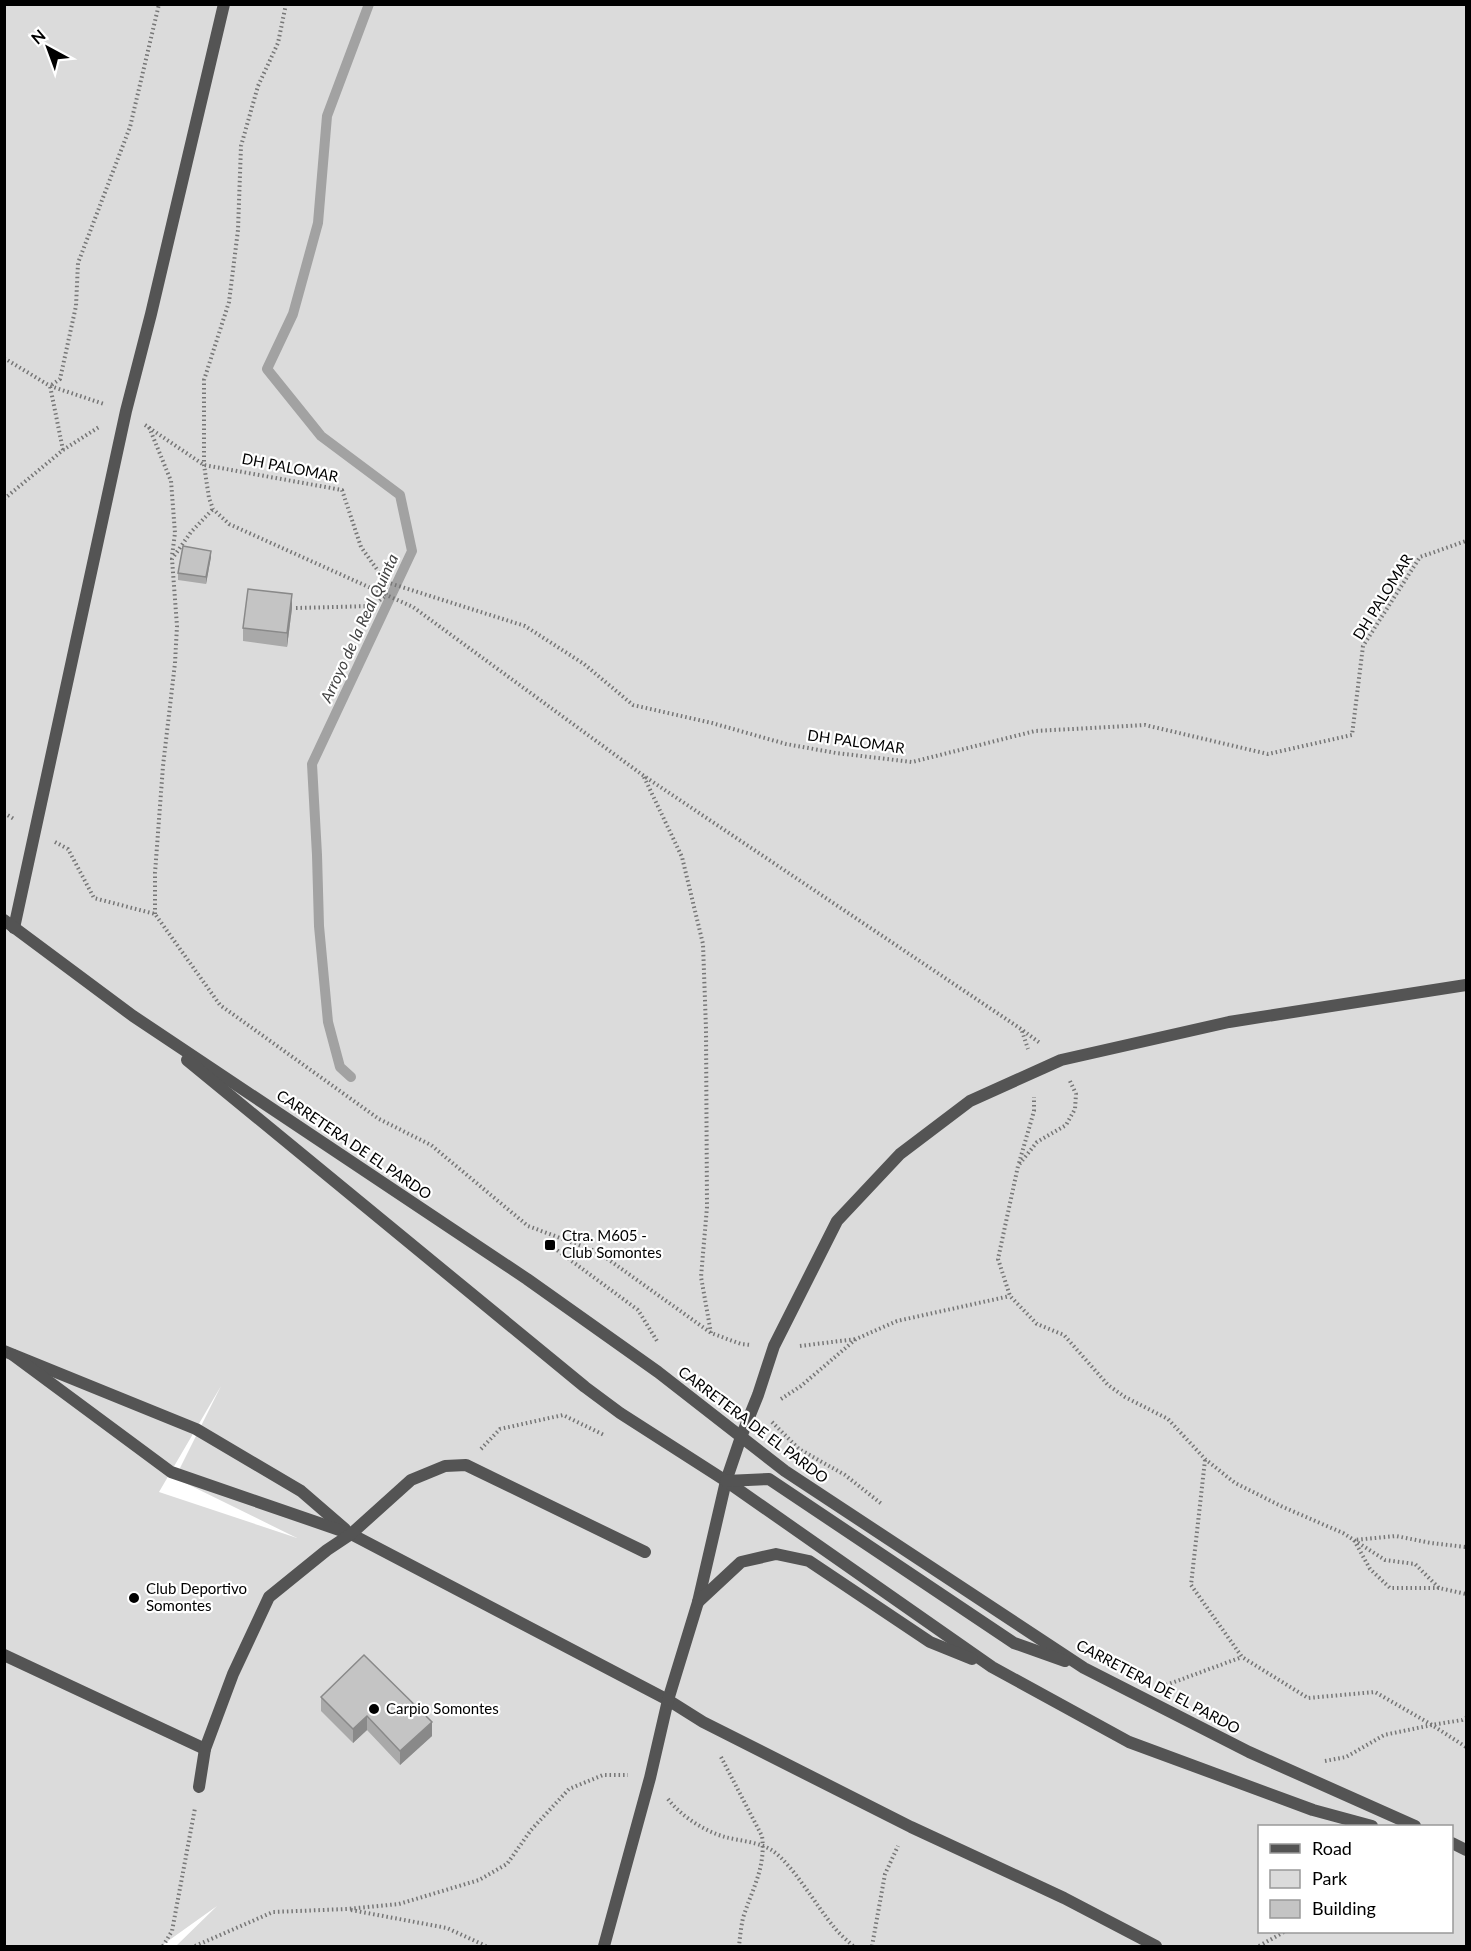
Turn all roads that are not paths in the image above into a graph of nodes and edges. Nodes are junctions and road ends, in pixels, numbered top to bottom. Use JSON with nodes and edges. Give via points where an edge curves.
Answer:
{"nodes":[{"id":1,"x":224,"y":4,"type":"edge"},
{"id":2,"x":9,"y":924,"type":"edge"},
{"id":3,"x":1467,"y":985,"type":"edge"},
{"id":4,"x":133,"y":1016,"type":"junction"},
{"id":5,"x":9,"y":1353,"type":"edge"},
{"id":6,"x":741,"y":1437,"type":"junction"},
{"id":7,"x":726,"y":1481,"type":"junction"},
{"id":8,"x":351,"y":1534,"type":"junction"},
{"id":9,"x":645,"y":1552,"type":"dead end"},
{"id":10,"x":698,"y":1602,"type":"junction"},
{"id":11,"x":4,"y":1655,"type":"edge"},
{"id":12,"x":992,"y":1667,"type":"junction"},
{"id":13,"x":1084,"y":1668,"type":"junction"},
{"id":14,"x":668,"y":1700,"type":"junction"},
{"id":15,"x":205,"y":1749,"type":"junction"},
{"id":16,"x":199,"y":1787,"type":"road end"},
{"id":17,"x":1365,"y":1825,"type":"edge"},
{"id":18,"x":1411,"y":1825,"type":"edge"},
{"id":19,"x":1453,"y":1844,"type":"edge"},
{"id":20,"x":1467,"y":1852,"type":"edge"},
{"id":21,"x":604,"y":1947,"type":"edge"},
{"id":22,"x":1156,"y":1947,"type":"edge"}],
"edges":[{"from":1,"to":2,"type":"street"},
{"from":2,"to":4,"type":"street","name":"CARRETERA DE EL PARDO"},
{"from":3,"to":6,"type":"street","via":[[1229,1022],[1061,1060],[970,1101],[900,1154],[837,1221],[774,1346]]},
{"from":4,"to":6,"type":"street","name":"CARRETERA DE EL PARDO","via":[[527,1279]]},
{"from":4,"to":7,"type":"street","name":"CARRETERA DE EL PARDO","via":[[585,1387]]},
{"from":5,"to":8,"type":"street","via":[[196,1429],[301,1491]]},
{"from":5,"to":8,"type":"street","via":[[171,1472]]},
{"from":6,"to":7,"type":"street"},
{"from":6,"to":13,"type":"street","name":"CARRETERA DE EL PARDO","via":[[785,1471]]},
{"from":7,"to":10,"type":"street"},
{"from":7,"to":12,"type":"street","name":"CARRETERA DE EL PARDO"},
{"from":7,"to":13,"type":"street","via":[[769,1479],[1014,1643]]},
{"from":8,"to":9,"type":"street","via":[[411,1480],[444,1466],[466,1465]]},
{"from":8,"to":14,"type":"street"},
{"from":8,"to":15,"type":"street","via":[[269,1597],[232,1674]]},
{"from":10,"to":12,"type":"street","via":[[741,1562],[776,1554],[809,1561],[930,1642]]},
{"from":10,"to":14,"type":"street"},
{"from":11,"to":15,"type":"street"},
{"from":12,"to":17,"type":"street","name":"CARRETERA DE EL PARDO","via":[[1129,1742],[1312,1810]]},
{"from":13,"to":18,"type":"street","name":"CARRETERA DE EL PARDO","via":[[1249,1752]]},
{"from":14,"to":21,"type":"street"},
{"from":14,"to":22,"type":"street","via":[[703,1722]]},
{"from":15,"to":16,"type":"street"},
{"from":19,"to":20,"type":"street"}]}
